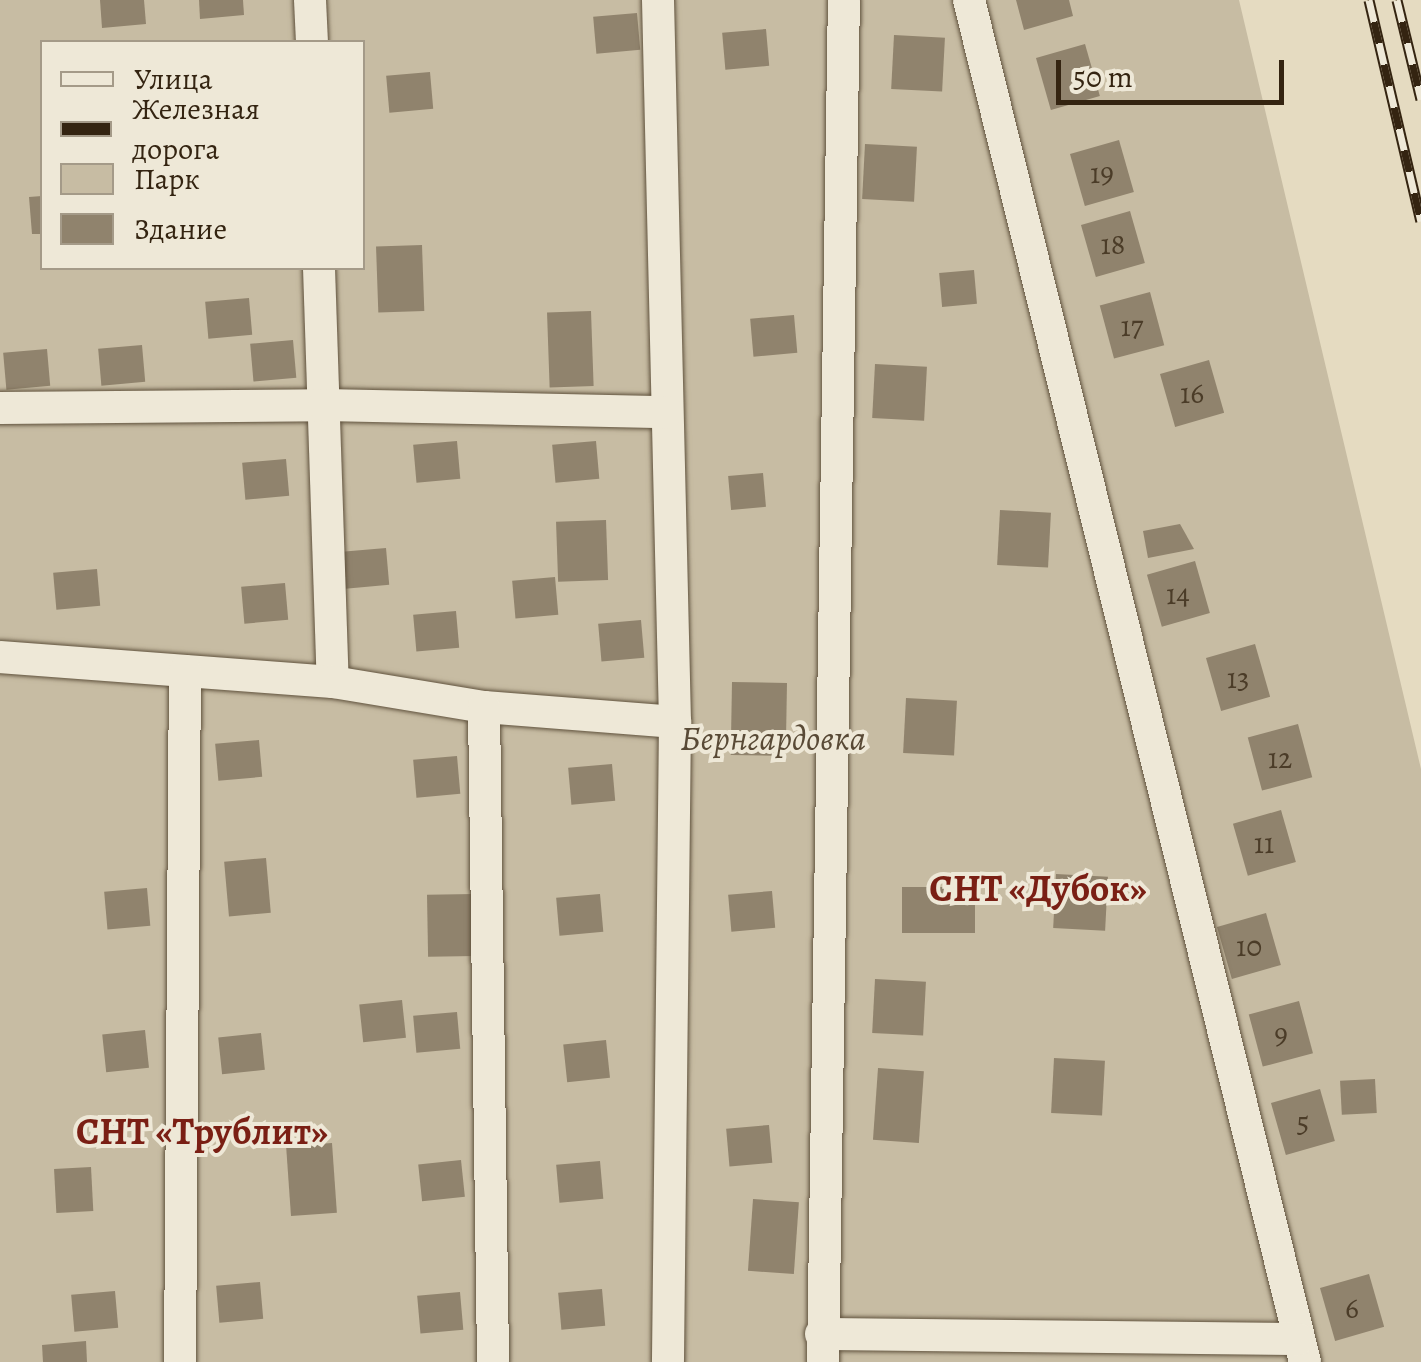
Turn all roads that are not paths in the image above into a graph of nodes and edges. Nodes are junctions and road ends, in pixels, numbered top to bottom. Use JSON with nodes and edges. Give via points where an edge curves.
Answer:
{"nodes":[{"id":1,"x":310,"y":0,"type":"edge"},
{"id":2,"x":658,"y":0,"type":"edge"},
{"id":3,"x":844,"y":0,"type":"edge"},
{"id":4,"x":969,"y":0,"type":"edge"},
{"id":5,"x":312,"y":40,"type":"edge"},
{"id":6,"x":319,"y":270,"type":"edge"},
{"id":7,"x":324,"y":405,"type":"junction"},
{"id":8,"x":0,"y":408,"type":"edge"},
{"id":9,"x":666,"y":412,"type":"junction"},
{"id":10,"x":0,"y":657,"type":"edge"},
{"id":11,"x":185,"y":671,"type":"junction"},
{"id":12,"x":333,"y":682,"type":"junction"},
{"id":13,"x":484,"y":706,"type":"junction"},
{"id":14,"x":675,"y":722,"type":"junction"},
{"id":15,"x":822,"y":1348,"type":"edge"},
{"id":16,"x":1302,"y":1350,"type":"edge"},
{"id":17,"x":180,"y":1362,"type":"edge"},
{"id":18,"x":493,"y":1362,"type":"edge"},
{"id":19,"x":668,"y":1362,"type":"edge"}],
"edges":[{"from":1,"to":5,"type":"street"},
{"from":2,"to":9,"type":"street"},
{"from":3,"to":15,"type":"street"},
{"from":4,"to":16,"type":"street"},
{"from":6,"to":7,"type":"street"},
{"from":7,"to":8,"type":"street"},
{"from":7,"to":9,"type":"street"},
{"from":7,"to":12,"type":"street"},
{"from":9,"to":14,"type":"street"},
{"from":10,"to":11,"type":"street"},
{"from":11,"to":12,"type":"street"},
{"from":11,"to":17,"type":"street"},
{"from":12,"to":13,"type":"street"},
{"from":13,"to":14,"type":"street"},
{"from":13,"to":18,"type":"street"},
{"from":14,"to":19,"type":"street"},
{"from":15,"to":16,"type":"street"}]}
